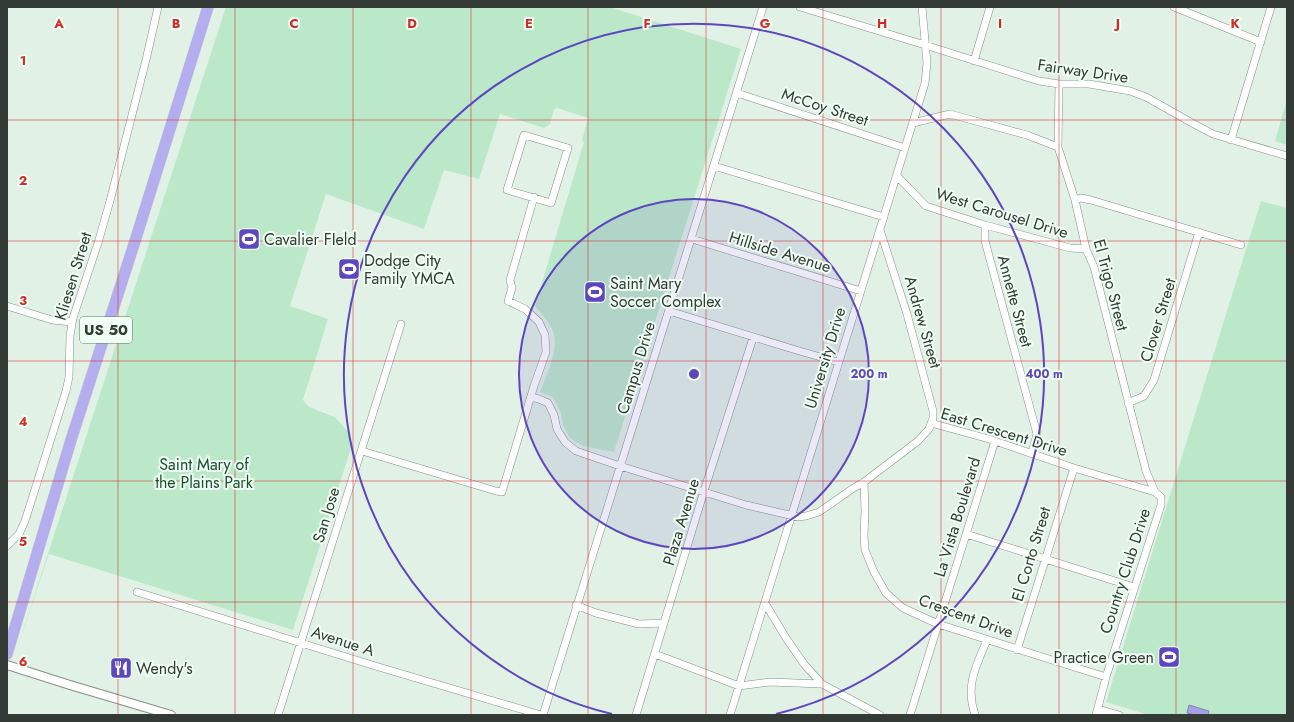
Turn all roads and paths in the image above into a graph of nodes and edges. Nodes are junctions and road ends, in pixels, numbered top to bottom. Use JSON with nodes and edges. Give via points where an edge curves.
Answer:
{"nodes":[{"id":1,"x":158,"y":7,"type":"edge"},
{"id":2,"x":208,"y":7,"type":"edge"},
{"id":3,"x":763,"y":7,"type":"edge"},
{"id":4,"x":800,"y":7,"type":"edge"},
{"id":5,"x":922,"y":7,"type":"edge"},
{"id":6,"x":990,"y":7,"type":"edge"},
{"id":7,"x":1174,"y":7,"type":"edge"},
{"id":8,"x":1271,"y":7,"type":"edge"},
{"id":9,"x":1261,"y":42,"type":"junction"},
{"id":10,"x":926,"y":45,"type":"junction"},
{"id":11,"x":974,"y":61,"type":"junction"},
{"id":12,"x":1059,"y":84,"type":"junction"},
{"id":13,"x":737,"y":93,"type":"junction"},
{"id":14,"x":913,"y":123,"type":"junction"},
{"id":15,"x":1231,"y":140,"type":"junction"},
{"id":16,"x":1058,"y":147,"type":"junction"},
{"id":17,"x":905,"y":148,"type":"junction"},
{"id":18,"x":1287,"y":156,"type":"edge"},
{"id":19,"x":714,"y":166,"type":"junction"},
{"id":20,"x":897,"y":176,"type":"junction"},
{"id":21,"x":534,"y":197,"type":"junction"},
{"id":22,"x":1075,"y":200,"type":"junction"},
{"id":23,"x":884,"y":217,"type":"junction"},
{"id":24,"x":985,"y":225,"type":"junction"},
{"id":25,"x":880,"y":230,"type":"junction"},
{"id":26,"x":1199,"y":232,"type":"junction"},
{"id":27,"x":692,"y":239,"type":"junction"},
{"id":28,"x":1241,"y":245,"type":"dead end"},
{"id":29,"x":1086,"y":249,"type":"junction"},
{"id":30,"x":861,"y":291,"type":"junction"},
{"id":31,"x":7,"y":306,"type":"edge"},
{"id":32,"x":669,"y":311,"type":"junction"},
{"id":33,"x":72,"y":322,"type":"junction"},
{"id":34,"x":401,"y":324,"type":"dead end"},
{"id":35,"x":753,"y":338,"type":"junction"},
{"id":36,"x":838,"y":362,"type":"junction"},
{"id":37,"x":531,"y":397,"type":"junction"},
{"id":38,"x":1128,"y":403,"type":"junction"},
{"id":39,"x":931,"y":423,"type":"junction"},
{"id":40,"x":995,"y":441,"type":"junction"},
{"id":41,"x":362,"y":451,"type":"junction"},
{"id":42,"x":1032,"y":453,"type":"junction"},
{"id":43,"x":620,"y":466,"type":"junction"},
{"id":44,"x":1074,"y":468,"type":"junction"},
{"id":45,"x":864,"y":482,"type":"junction"},
{"id":46,"x":704,"y":491,"type":"junction"},
{"id":47,"x":1155,"y":492,"type":"junction"},
{"id":48,"x":791,"y":516,"type":"junction"},
{"id":49,"x":966,"y":534,"type":"junction"},
{"id":50,"x":7,"y":546,"type":"edge"},
{"id":51,"x":1045,"y":558,"type":"junction"},
{"id":52,"x":1134,"y":587,"type":"junction"},
{"id":53,"x":137,"y":592,"type":"dead end"},
{"id":54,"x":765,"y":603,"type":"junction"},
{"id":55,"x":576,"y":605,"type":"junction"},
{"id":56,"x":664,"y":623,"type":"junction"},
{"id":57,"x":938,"y":624,"type":"junction"},
{"id":58,"x":987,"y":640,"type":"junction"},
{"id":59,"x":301,"y":642,"type":"junction"},
{"id":60,"x":1017,"y":650,"type":"junction"},
{"id":61,"x":7,"y":654,"type":"edge"},
{"id":62,"x":655,"y":654,"type":"junction"},
{"id":63,"x":7,"y":665,"type":"edge"},
{"id":64,"x":1106,"y":677,"type":"junction"},
{"id":65,"x":822,"y":684,"type":"junction"},
{"id":66,"x":739,"y":686,"type":"junction"},
{"id":67,"x":1097,"y":712,"type":"edge"},
{"id":68,"x":171,"y":715,"type":"edge"},
{"id":69,"x":278,"y":715,"type":"edge"},
{"id":70,"x":542,"y":715,"type":"edge"},
{"id":71,"x":636,"y":715,"type":"edge"},
{"id":72,"x":730,"y":715,"type":"edge"},
{"id":73,"x":880,"y":715,"type":"edge"},
{"id":74,"x":910,"y":715,"type":"edge"},
{"id":75,"x":975,"y":715,"type":"edge"},
{"id":76,"x":1119,"y":715,"type":"edge"}],
"edges":[{"from":1,"to":33,"type":"street","name":"Kliesen Street","via":[[110,201]]},
{"from":2,"to":61,"type":"highway","number":"US 50","via":[[71,440]]},
{"from":3,"to":13,"type":"street","name":"Campus Drive"},
{"from":4,"to":10,"type":"street","name":"Fairway Drive"},
{"from":5,"to":10,"type":"street","name":"University Drive"},
{"from":6,"to":11,"type":"street"},
{"from":7,"to":9,"type":"street"},
{"from":8,"to":9,"type":"street"},
{"from":9,"to":15,"type":"street"},
{"from":10,"to":11,"type":"street","name":"Fairway Drive"},
{"from":10,"to":14,"type":"street","name":"University Drive","via":[[925,83]]},
{"from":11,"to":12,"type":"street","name":"Fairway Drive","via":[[1039,81]]},
{"from":12,"to":15,"type":"street","name":"Fairway Drive","via":[[1089,84],[1130,91],[1146,97],[1213,134]]},
{"from":12,"to":16,"type":"street","name":"El Trigo Street"},
{"from":13,"to":17,"type":"street","name":"McCoy Street"},
{"from":13,"to":19,"type":"street","name":"Campus Drive"},
{"from":14,"to":16,"type":"street","via":[[950,114],[1027,135]]},
{"from":14,"to":17,"type":"street","name":"University Drive"},
{"from":15,"to":18,"type":"street","name":"Fairway Drive"},
{"from":16,"to":22,"type":"street","name":"El Trigo Street"},
{"from":17,"to":20,"type":"street","name":"University Drive"},
{"from":19,"to":23,"type":"street"},
{"from":19,"to":27,"type":"street","name":"Campus Drive"},
{"from":20,"to":23,"type":"street","name":"University Drive"},
{"from":20,"to":24,"type":"street","name":"West Carousel Drive","via":[[926,206]]},
{"from":21,"to":21,"type":"street","via":[[507,190],[524,134],[568,148],[551,203]]},
{"from":21,"to":37,"type":"street","via":[[510,280],[512,288],[508,301],[525,309],[539,322],[545,335],[546,352]]},
{"from":22,"to":26,"type":"street","via":[[1091,200]]},
{"from":22,"to":29,"type":"street","name":"El Trigo Street"},
{"from":23,"to":25,"type":"street","name":"University Drive"},
{"from":24,"to":29,"type":"street","name":"West Carousel Drive","via":[[1077,250]]},
{"from":24,"to":42,"type":"street","name":"Annette Street","via":[[985,241],[1037,434]]},
{"from":25,"to":30,"type":"street","name":"University Drive"},
{"from":25,"to":39,"type":"street","name":"Andrew Street","via":[[907,314],[933,411]]},
{"from":26,"to":28,"type":"street"},
{"from":26,"to":38,"type":"street","name":"Clover Street","via":[[1154,380],[1144,396]]},
{"from":27,"to":30,"type":"street","name":"Hillside Avenue"},
{"from":27,"to":32,"type":"street","name":"Campus Drive"},
{"from":29,"to":38,"type":"street","name":"El Trigo Street","via":[[1094,267]]},
{"from":30,"to":36,"type":"street","name":"University Drive"},
{"from":31,"to":33,"type":"street","via":[[52,320]]},
{"from":32,"to":35,"type":"street"},
{"from":32,"to":43,"type":"street","name":"Campus Drive"},
{"from":33,"to":50,"type":"street","name":"Kliesen Street","via":[[66,391],[25,521],[19,534]]},
{"from":34,"to":41,"type":"street","name":"San Jose"},
{"from":35,"to":36,"type":"street"},
{"from":35,"to":46,"type":"street","name":"Plaza Avenue"},
{"from":36,"to":48,"type":"street","name":"University Drive"},
{"from":37,"to":41,"type":"street","via":[[502,492]]},
{"from":37,"to":43,"type":"street","name":"East Crescent Drive","via":[[548,403],[557,429],[576,451]]},
{"from":38,"to":47,"type":"street","name":"El Trigo Street","via":[[1146,471]]},
{"from":39,"to":40,"type":"street","name":"East Crescent Drive"},
{"from":39,"to":45,"type":"street","name":"East Crescent Drive","via":[[918,441]]},
{"from":40,"to":42,"type":"street","name":"East Crescent Drive"},
{"from":40,"to":49,"type":"street","name":"La Vista Boulevard"},
{"from":41,"to":59,"type":"street","name":"San Jose"},
{"from":42,"to":44,"type":"street","name":"East Crescent Drive"},
{"from":43,"to":46,"type":"street","name":"East Crescent Drive"},
{"from":43,"to":55,"type":"street","name":"Campus Drive"},
{"from":44,"to":47,"type":"street","name":"East Crescent Drive"},
{"from":44,"to":51,"type":"street","name":"El Corto Street"},
{"from":45,"to":48,"type":"street","name":"East Crescent Drive","via":[[819,512],[806,516]]},
{"from":45,"to":57,"type":"street","name":"Crescent Drive","via":[[865,550],[874,572],[886,593],[903,608]]},
{"from":46,"to":48,"type":"street","name":"East Crescent Drive"},
{"from":46,"to":56,"type":"street","name":"Plaza Avenue"},
{"from":47,"to":52,"type":"street","name":"Country Club Drive","via":[[1161,497],[1161,505]]},
{"from":48,"to":54,"type":"street","name":"University Drive"},
{"from":49,"to":51,"type":"street"},
{"from":49,"to":57,"type":"street","name":"La Vista Boulevard"},
{"from":51,"to":52,"type":"street"},
{"from":51,"to":60,"type":"street","name":"El Corto Street"},
{"from":52,"to":64,"type":"street","name":"Country Club Drive"},
{"from":53,"to":59,"type":"street","name":"Avenue A"},
{"from":54,"to":65,"type":"street","via":[[804,664]]},
{"from":54,"to":66,"type":"street","name":"University Drive"},
{"from":55,"to":56,"type":"street","via":[[639,624]]},
{"from":55,"to":70,"type":"street","name":"Campus Drive"},
{"from":56,"to":62,"type":"street","name":"Plaza Avenue"},
{"from":57,"to":58,"type":"street","name":"Crescent Drive"},
{"from":57,"to":74,"type":"street","name":"La Vista Boulevard"},
{"from":58,"to":60,"type":"street","name":"Crescent Drive"},
{"from":58,"to":75,"type":"street","via":[[971,682],[970,695]]},
{"from":59,"to":69,"type":"street","name":"San Jose"},
{"from":59,"to":70,"type":"street","name":"Avenue A","via":[[378,668]]},
{"from":60,"to":64,"type":"street","name":"Crescent Drive"},
{"from":62,"to":66,"type":"street"},
{"from":62,"to":71,"type":"street","name":"Plaza Avenue"},
{"from":63,"to":68,"type":"street"},
{"from":64,"to":67,"type":"street","name":"Country Club Drive"},
{"from":65,"to":66,"type":"street","via":[[770,682]]},
{"from":65,"to":73,"type":"street"},
{"from":66,"to":72,"type":"street","name":"University Drive"},
{"from":67,"to":76,"type":"street","name":"Country Club Drive"}]}
